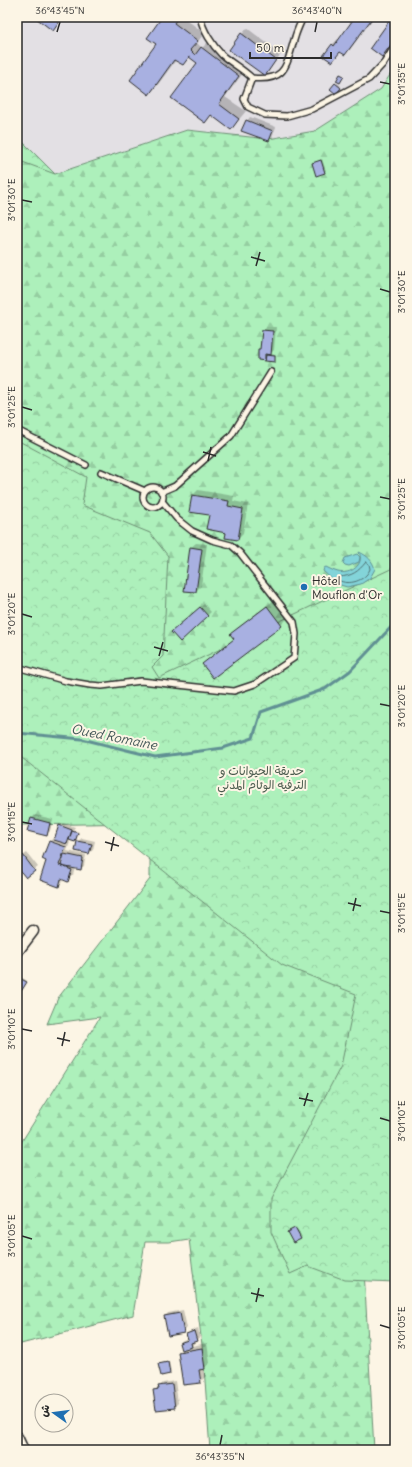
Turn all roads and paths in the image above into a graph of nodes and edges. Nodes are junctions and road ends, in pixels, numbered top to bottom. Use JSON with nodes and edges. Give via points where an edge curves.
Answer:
{"nodes":[{"id":1,"x":200,"y":17,"type":"edge"},
{"id":2,"x":303,"y":17,"type":"edge"},
{"id":3,"x":395,"y":46,"type":"edge"},
{"id":4,"x":252,"y":78,"type":"junction"},
{"id":5,"x":271,"y":372,"type":"dead end"},
{"id":6,"x":17,"y":430,"type":"edge"},
{"id":7,"x":86,"y":465,"type":"dead end"},
{"id":8,"x":101,"y":472,"type":"dead end"},
{"id":9,"x":145,"y":491,"type":"junction"},
{"id":10,"x":162,"y":492,"type":"junction"},
{"id":11,"x":162,"y":501,"type":"junction"},
{"id":12,"x":17,"y":667,"type":"edge"},
{"id":13,"x":33,"y":931,"type":"dead end"},
{"id":14,"x":17,"y":952,"type":"edge"},
{"id":15,"x":17,"y":1437,"type":"edge"},
{"id":16,"x":23,"y":1450,"type":"edge"}],
"edges":[{"from":1,"to":4,"type":"lane","via":[[221,54]]},
{"from":2,"to":4,"type":"lane","via":[[289,62],[280,74],[272,78]]},
{"from":3,"to":4,"type":"lane","via":[[370,79],[312,110],[287,116],[265,115],[248,107],[244,99]]},
{"from":5,"to":10,"type":"lane","via":[[231,436],[175,486]]},
{"from":6,"to":7,"type":"lane"},
{"from":8,"to":9,"type":"lane"},
{"from":9,"to":10,"type":"lane","via":[[154,487]]},
{"from":9,"to":11,"type":"lane","via":[[143,497],[148,506],[157,506]]},
{"from":10,"to":11,"type":"lane"},
{"from":11,"to":12,"type":"lane","via":[[177,519],[192,531],[232,545],[240,553],[294,622],[294,658],[255,684],[234,691],[141,681],[107,686],[90,685]]},
{"from":13,"to":14,"type":"street"},
{"from":15,"to":16,"type":"street"}]}
